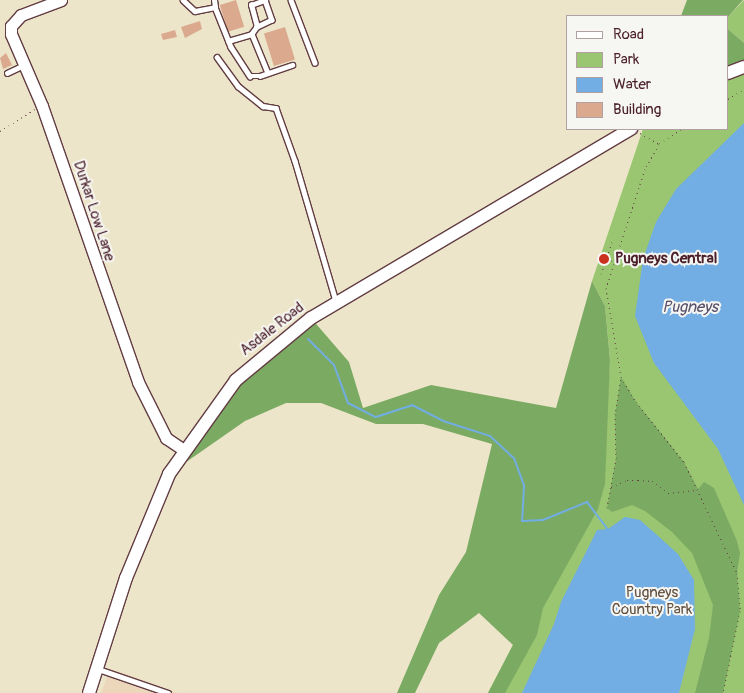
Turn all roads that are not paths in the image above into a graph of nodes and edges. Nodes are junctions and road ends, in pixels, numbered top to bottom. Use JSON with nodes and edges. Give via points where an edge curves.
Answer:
{"nodes":[{"id":1,"x":61,"y":0,"type":"edge"},
{"id":2,"x":183,"y":0,"type":"edge"},
{"id":3,"x":214,"y":0,"type":"edge"},
{"id":4,"x":291,"y":0,"type":"edge"},
{"id":5,"x":214,"y":7,"type":"junction"},
{"id":6,"x":257,"y":26,"type":"junction"},
{"id":7,"x":252,"y":34,"type":"junction"},
{"id":8,"x":228,"y":41,"type":"junction"},
{"id":9,"x":217,"y":57,"type":"dead end"},
{"id":10,"x":315,"y":62,"type":"dead end"},
{"id":11,"x":292,"y":65,"type":"dead end"},
{"id":12,"x":22,"y":66,"type":"junction"},
{"id":13,"x":744,"y":67,"type":"edge"},
{"id":14,"x":7,"y":73,"type":"dead end"},
{"id":15,"x":268,"y":73,"type":"junction"},
{"id":16,"x":729,"y":73,"type":"edge"},
{"id":17,"x":634,"y":130,"type":"edge"},
{"id":18,"x":337,"y":303,"type":"junction"},
{"id":19,"x":184,"y":450,"type":"junction"},
{"id":20,"x":97,"y":669,"type":"junction"},
{"id":21,"x":89,"y":693,"type":"edge"},
{"id":22,"x":168,"y":693,"type":"edge"}],
"edges":[{"from":1,"to":12,"type":"street","name":"Durkar Low Lane","via":[[21,15],[11,26]]},
{"from":2,"to":5,"type":"lane","via":[[195,11]]},
{"from":3,"to":5,"type":"lane"},
{"from":4,"to":10,"type":"lane"},
{"from":5,"to":8,"type":"lane"},
{"from":6,"to":6,"type":"lane","via":[[272,20],[265,0],[251,4]]},
{"from":6,"to":7,"type":"lane"},
{"from":7,"to":8,"type":"lane"},
{"from":7,"to":15,"type":"lane"},
{"from":8,"to":15,"type":"lane","via":[[250,76]]},
{"from":9,"to":18,"type":"lane","via":[[238,86],[263,106],[276,108],[307,198]]},
{"from":11,"to":15,"type":"lane"},
{"from":12,"to":14,"type":"lane"},
{"from":12,"to":19,"type":"street","name":"Durkar Low Lane","via":[[42,106],[138,382],[166,438]]},
{"from":13,"to":16,"type":"main road"},
{"from":17,"to":18,"type":"main road","name":"Asdale Road"},
{"from":18,"to":19,"type":"main road","name":"Asdale Road","via":[[284,337],[243,374]]},
{"from":19,"to":20,"type":"main road","name":"Asdale Road","via":[[169,474],[143,535]]},
{"from":20,"to":21,"type":"main road","name":"Asdale Road"},
{"from":20,"to":22,"type":"lane"}]}
